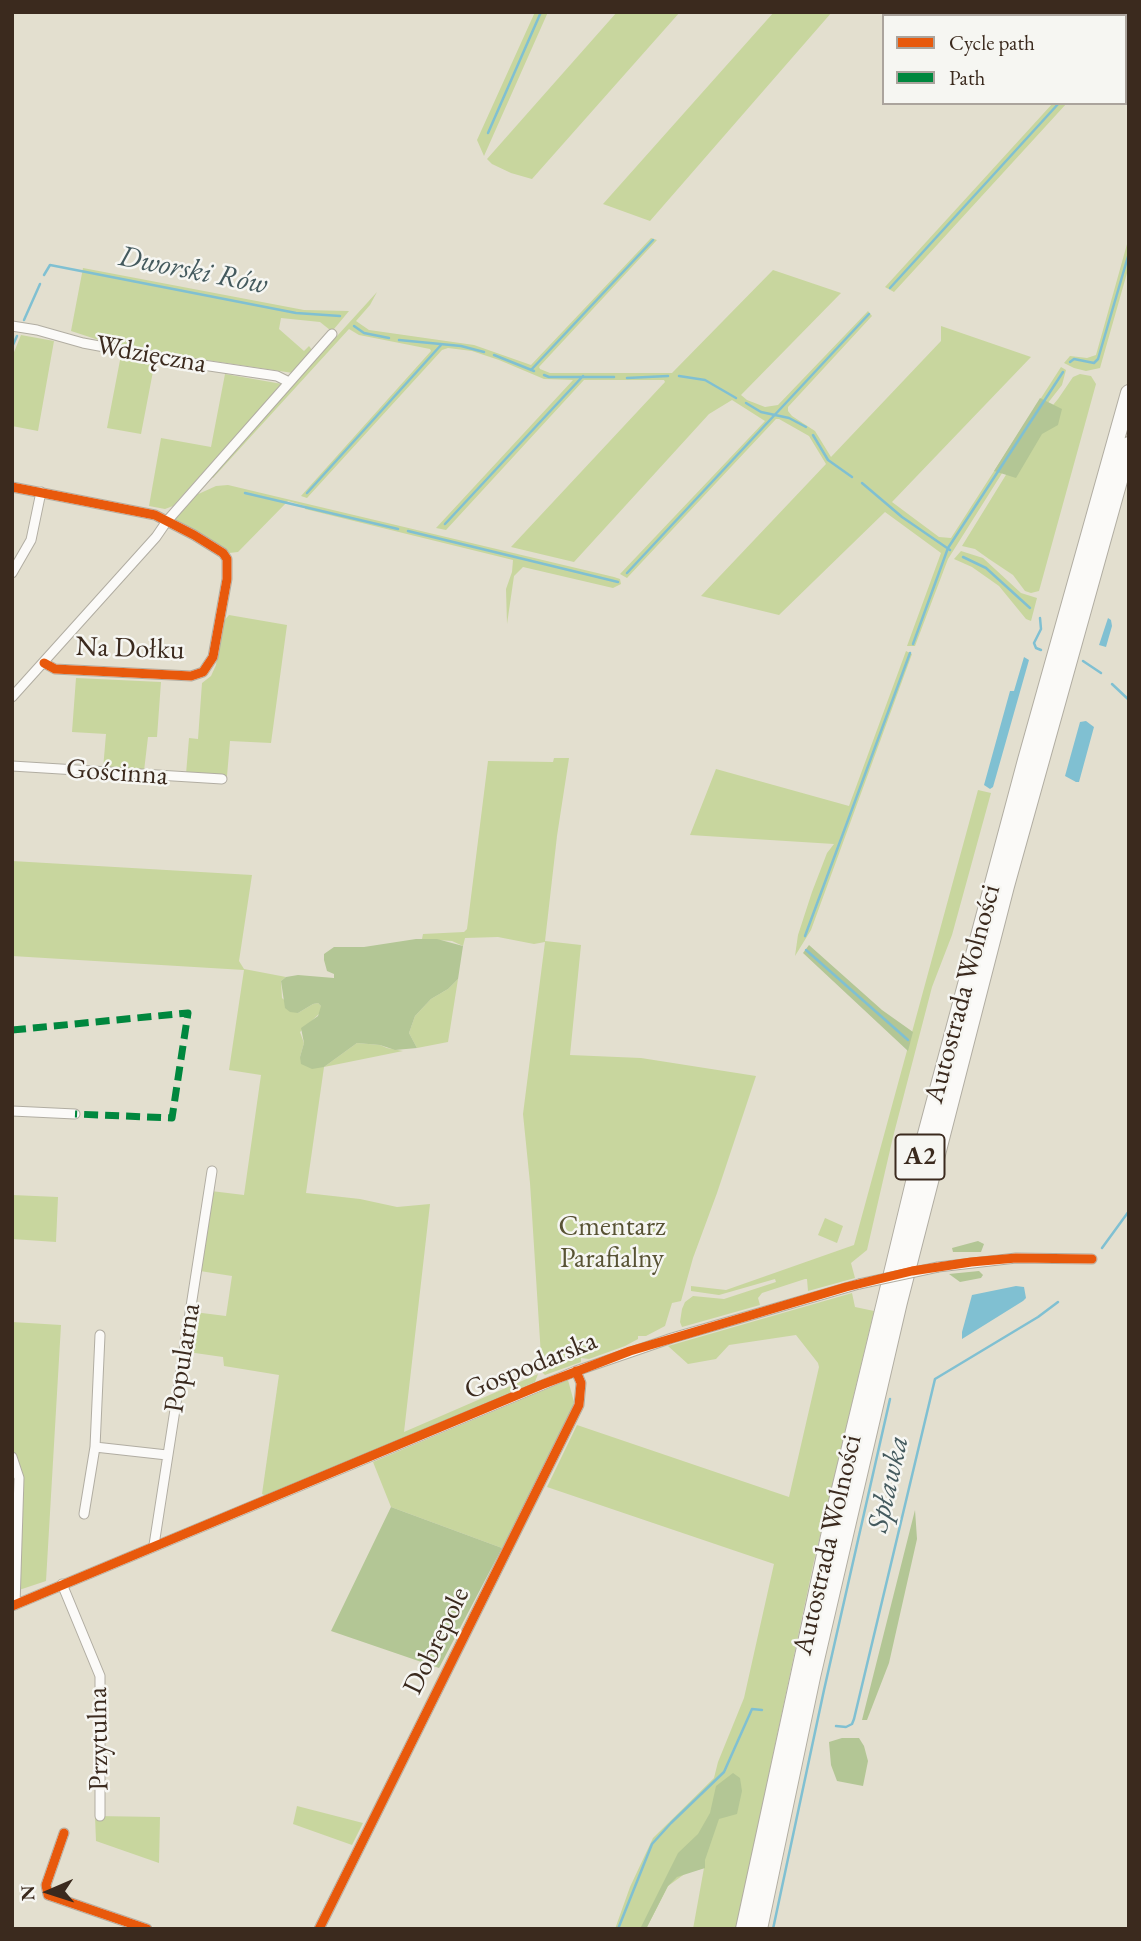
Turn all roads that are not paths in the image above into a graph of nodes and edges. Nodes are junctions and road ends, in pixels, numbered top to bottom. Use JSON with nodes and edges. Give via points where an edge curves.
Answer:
{"nodes":[{"id":1,"x":12,"y":326,"type":"edge"},
{"id":2,"x":332,"y":334,"type":"dead end"},
{"id":3,"x":289,"y":382,"type":"junction"},
{"id":4,"x":1129,"y":393,"type":"edge"},
{"id":5,"x":1129,"y":445,"type":"edge"},
{"id":6,"x":12,"y":486,"type":"edge"},
{"id":7,"x":41,"y":492,"type":"junction"},
{"id":8,"x":167,"y":521,"type":"junction"},
{"id":9,"x":12,"y":573,"type":"edge"},
{"id":10,"x":44,"y":663,"type":"junction"},
{"id":11,"x":12,"y":697,"type":"edge"},
{"id":12,"x":12,"y":766,"type":"edge"},
{"id":13,"x":222,"y":779,"type":"dead end"},
{"id":14,"x":12,"y":1111,"type":"edge"},
{"id":15,"x":75,"y":1114,"type":"dead end"},
{"id":16,"x":212,"y":1171,"type":"dead end"},
{"id":17,"x":1092,"y":1259,"type":"dead end"},
{"id":18,"x":100,"y":1335,"type":"dead end"},
{"id":19,"x":576,"y":1371,"type":"junction"},
{"id":20,"x":95,"y":1447,"type":"junction"},
{"id":21,"x":167,"y":1455,"type":"junction"},
{"id":22,"x":12,"y":1457,"type":"edge"},
{"id":23,"x":84,"y":1514,"type":"dead end"},
{"id":24,"x":154,"y":1545,"type":"junction"},
{"id":25,"x":14,"y":1556,"type":"edge"},
{"id":26,"x":62,"y":1584,"type":"junction"},
{"id":27,"x":13,"y":1605,"type":"edge"},
{"id":28,"x":100,"y":1816,"type":"dead end"},
{"id":29,"x":64,"y":1833,"type":"dead end"},
{"id":30,"x":147,"y":1929,"type":"edge"},
{"id":31,"x":319,"y":1929,"type":"edge"},
{"id":32,"x":744,"y":1929,"type":"edge"},
{"id":33,"x":759,"y":1929,"type":"edge"}],
"edges":[{"from":1,"to":3,"type":"street","name":"Wdzięczna","via":[[277,376]]},
{"from":2,"to":3,"type":"street"},
{"from":3,"to":8,"type":"street"},
{"from":4,"to":32,"type":"highway","name":"Autostrada Wolności","number":"A2","via":[[906,1215],[816,1593]]},
{"from":5,"to":33,"type":"highway","name":"Autostrada Wolności","number":"A2","via":[[1006,886],[902,1288]]},
{"from":6,"to":7,"type":"street","name":"Na Dołku"},
{"from":7,"to":8,"type":"street","name":"Na Dołku"},
{"from":7,"to":9,"type":"street","via":[[31,540]]},
{"from":8,"to":10,"type":"street"},
{"from":8,"to":10,"type":"street","name":"Na Dołku","via":[[227,559],[213,657],[203,673],[55,669]]},
{"from":10,"to":11,"type":"street"},
{"from":12,"to":13,"type":"street","name":"Gościnna"},
{"from":14,"to":15,"type":"street"},
{"from":16,"to":21,"type":"street","name":"Popularna"},
{"from":17,"to":19,"type":"street","name":"Gospodarska","bridge":true,"via":[[1016,1258],[938,1266],[672,1338]]},
{"from":18,"to":20,"type":"street"},
{"from":19,"to":24,"type":"street","name":"Gospodarska"},
{"from":19,"to":31,"type":"street","name":"Dobrepole","via":[[582,1383],[579,1405]]},
{"from":20,"to":21,"type":"street"},
{"from":20,"to":23,"type":"street"},
{"from":21,"to":24,"type":"street","name":"Popularna"},
{"from":22,"to":25,"type":"street","via":[[19,1478]]},
{"from":24,"to":26,"type":"street","name":"Gospodarska"},
{"from":25,"to":27,"type":"street"},
{"from":26,"to":27,"type":"street","name":"Gospodarska"},
{"from":26,"to":28,"type":"street","name":"Przytulna","via":[[100,1676]]},
{"from":29,"to":30,"type":"street","via":[[46,1885],[48,1895]]}]}
